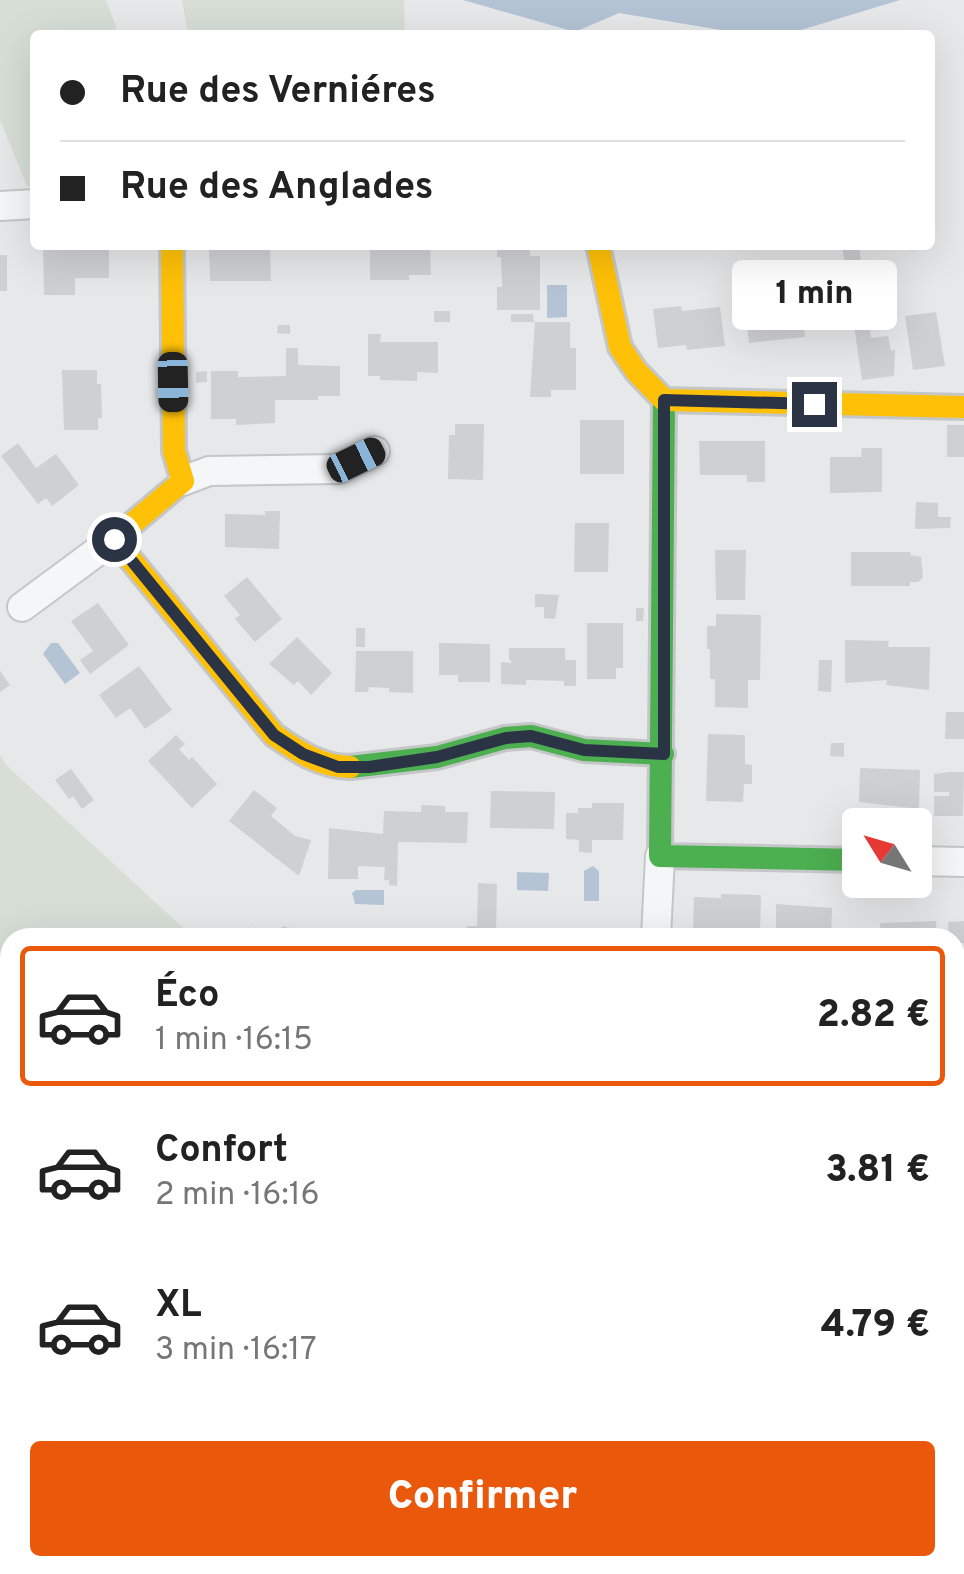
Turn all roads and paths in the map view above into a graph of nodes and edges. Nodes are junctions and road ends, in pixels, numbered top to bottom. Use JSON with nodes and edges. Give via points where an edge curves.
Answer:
{"nodes":[{"id":1,"x":30,"y":204,"type":"edge"},
{"id":2,"x":0,"y":206,"type":"edge"},
{"id":3,"x":172,"y":250,"type":"edge"},
{"id":4,"x":599,"y":250,"type":"edge"},
{"id":5,"x":664,"y":400,"type":"junction"},
{"id":6,"x":964,"y":407,"type":"edge"},
{"id":7,"x":375,"y":451,"type":"dead end"},
{"id":8,"x":183,"y":481,"type":"junction"},
{"id":9,"x":114,"y":539,"type":"junction"},
{"id":10,"x":22,"y":607,"type":"dead end"},
{"id":11,"x":664,"y":754,"type":"junction"},
{"id":12,"x":660,"y":856,"type":"junction"},
{"id":13,"x":842,"y":860,"type":"edge"},
{"id":14,"x":932,"y":862,"type":"edge"},
{"id":15,"x":964,"y":862,"type":"edge"},
{"id":16,"x":656,"y":928,"type":"edge"}],
"edges":[{"from":1,"to":2,"type":"street"},
{"from":3,"to":8,"type":"street","via":[[174,451]]},
{"from":4,"to":5,"type":"street","via":[[620,347]]},
{"from":5,"to":6,"type":"street"},
{"from":5,"to":11,"type":"street"},
{"from":7,"to":8,"type":"street","via":[[338,469],[208,471]]},
{"from":8,"to":9,"type":"street"},
{"from":9,"to":10,"type":"street"},
{"from":9,"to":11,"type":"street","via":[[274,735],[303,754],[338,767],[369,767],[531,736],[584,750]]},
{"from":11,"to":12,"type":"street"},
{"from":12,"to":13,"type":"street"},
{"from":12,"to":16,"type":"street"},
{"from":14,"to":15,"type":"street"}]}
